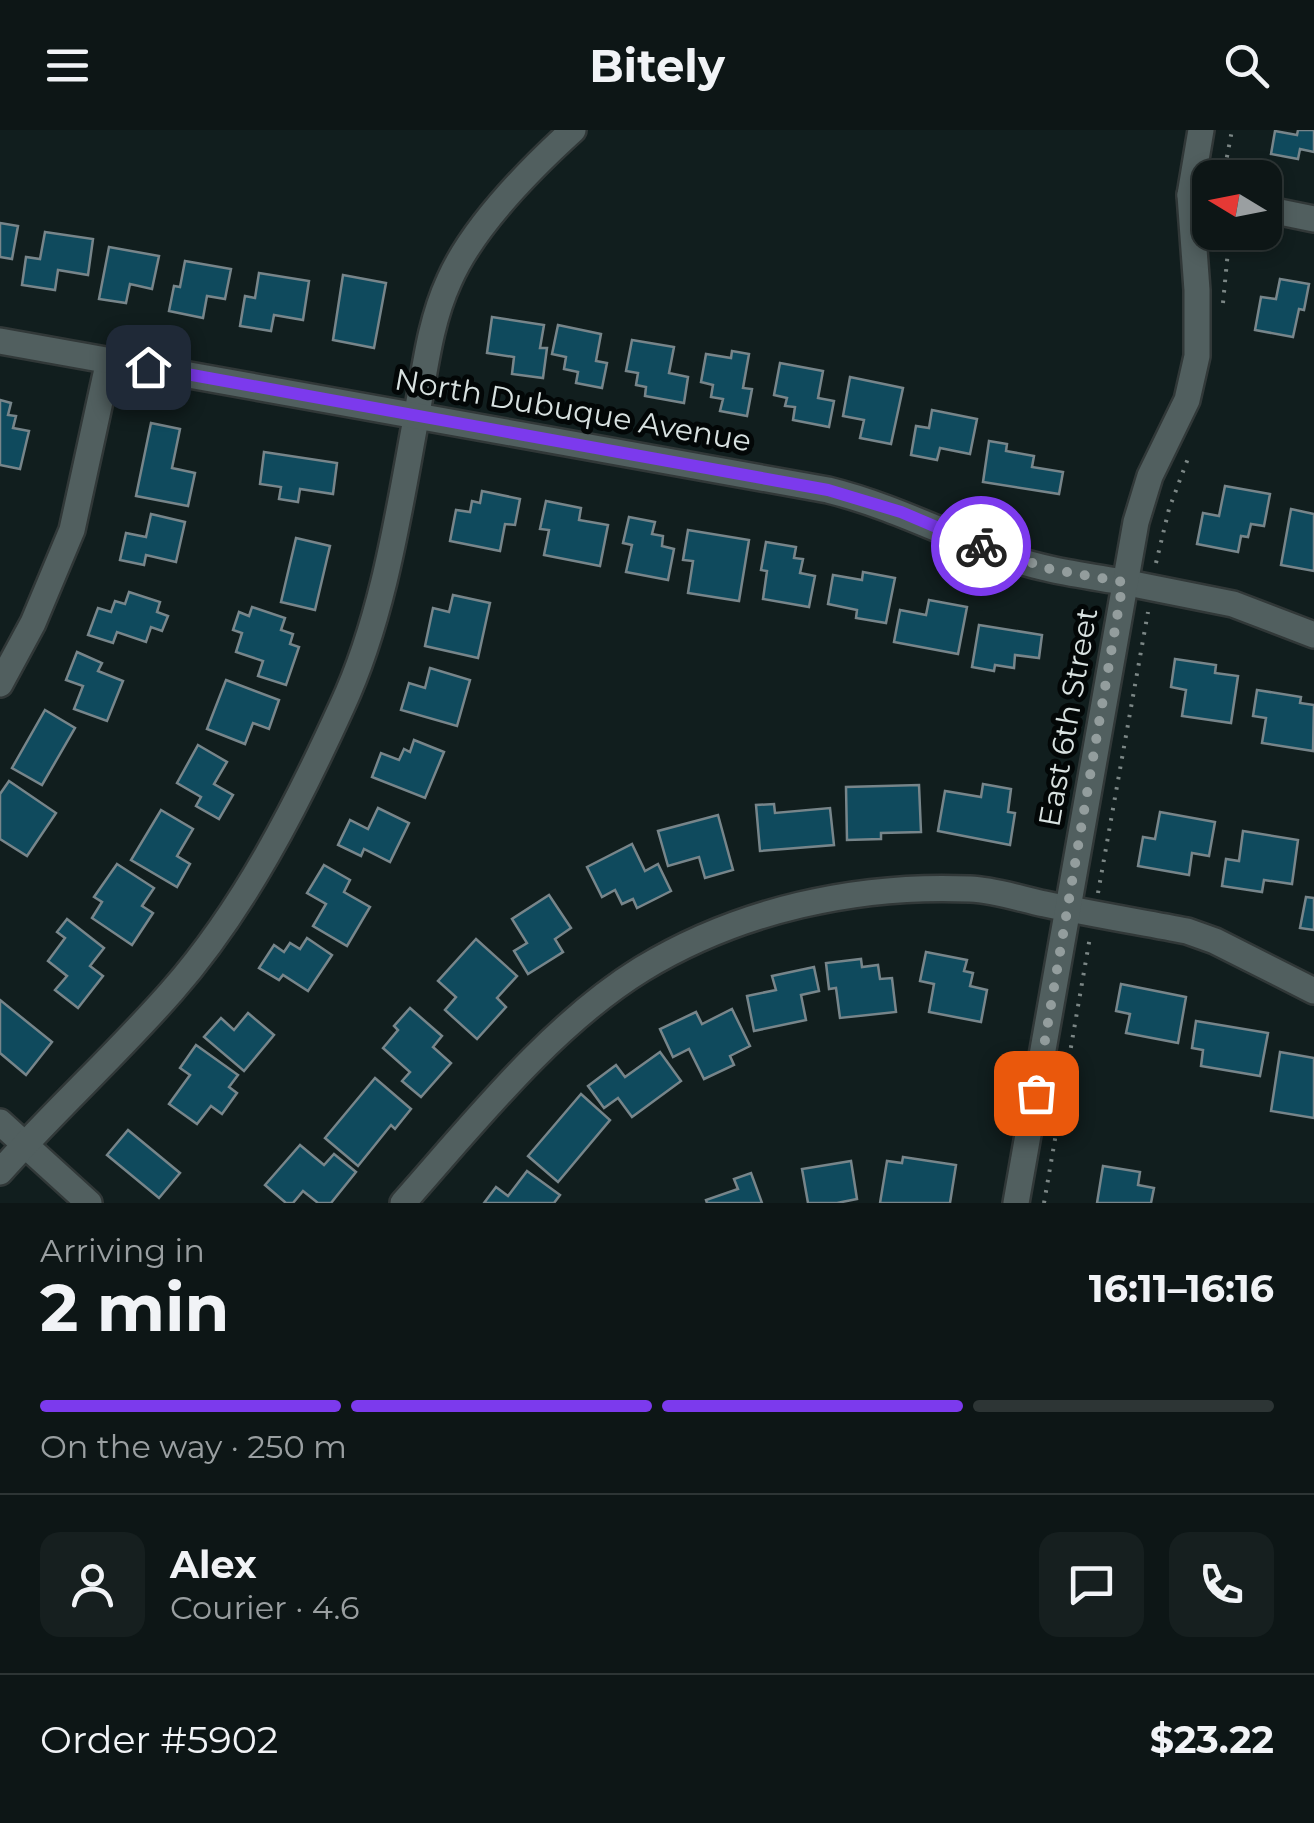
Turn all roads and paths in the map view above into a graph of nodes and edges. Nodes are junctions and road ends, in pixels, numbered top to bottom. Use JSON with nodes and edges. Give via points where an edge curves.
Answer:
{"nodes":[{"id":1,"x":573,"y":130,"type":"edge"},
{"id":2,"x":1201,"y":130,"type":"edge"},
{"id":3,"x":1232,"y":130,"type":"edge"},
{"id":4,"x":1201,"y":160,"type":"edge"},
{"id":5,"x":1227,"y":160,"type":"edge"},
{"id":6,"x":1282,"y":212,"type":"edge"},
{"id":7,"x":1314,"y":218,"type":"edge"},
{"id":8,"x":1199,"y":250,"type":"edge"},
{"id":9,"x":1228,"y":250,"type":"edge"},
{"id":10,"x":1222,"y":310,"type":"dead end"},
{"id":11,"x":0,"y":340,"type":"edge"},
{"id":12,"x":109,"y":360,"type":"junction"},
{"id":13,"x":416,"y":414,"type":"junction"},
{"id":14,"x":1196,"y":440,"type":"dead end"},
{"id":15,"x":1123,"y":582,"type":"junction"},
{"id":16,"x":1152,"y":588,"type":"junction"},
{"id":17,"x":1314,"y":635,"type":"edge"},
{"id":18,"x":0,"y":684,"type":"edge"},
{"id":19,"x":1068,"y":909,"type":"junction"},
{"id":20,"x":1094,"y":914,"type":"junction"},
{"id":21,"x":1314,"y":991,"type":"edge"},
{"id":22,"x":0,"y":1122,"type":"edge"},
{"id":23,"x":25,"y":1144,"type":"junction"},
{"id":24,"x":0,"y":1172,"type":"edge"},
{"id":25,"x":89,"y":1203,"type":"edge"},
{"id":26,"x":402,"y":1203,"type":"edge"},
{"id":27,"x":1016,"y":1203,"type":"edge"},
{"id":28,"x":1044,"y":1203,"type":"edge"}],
"edges":[{"from":1,"to":13,"type":"street","via":[[471,242],[449,280]]},
{"from":2,"to":4,"type":"street","name":"East 6th Street"},
{"from":3,"to":5,"type":"path"},
{"from":6,"to":7,"type":"street"},
{"from":8,"to":15,"type":"street","name":"East 6th Street","via":[[1187,400],[1150,476]]},
{"from":9,"to":10,"type":"path"},
{"from":11,"to":12,"type":"street","name":"North Dubuque Avenue"},
{"from":12,"to":13,"type":"street","name":"North Dubuque Avenue"},
{"from":12,"to":18,"type":"street","via":[[72,530]]},
{"from":13,"to":15,"type":"street","name":"North Dubuque Avenue","via":[[862,498],[1004,556]]},
{"from":13,"to":23,"type":"street","via":[[369,629],[344,702],[275,838],[173,989]]},
{"from":14,"to":16,"type":"path","via":[[1169,509]]},
{"from":15,"to":16,"type":"street","name":"North Dubuque Avenue"},
{"from":15,"to":19,"type":"street","name":"East 6th Street"},
{"from":16,"to":17,"type":"street","name":"North Dubuque Avenue","via":[[1233,604]]},
{"from":16,"to":20,"type":"path"},
{"from":19,"to":20,"type":"street"},
{"from":19,"to":26,"type":"street","via":[[972,889],[879,892],[804,902],[707,936],[640,970],[586,1012],[522,1070]]},
{"from":19,"to":27,"type":"street","name":"East 6th Street"},
{"from":20,"to":21,"type":"street","via":[[1216,941]]},
{"from":20,"to":28,"type":"path"},
{"from":22,"to":23,"type":"street"},
{"from":23,"to":24,"type":"street"},
{"from":23,"to":25,"type":"street"}]}
